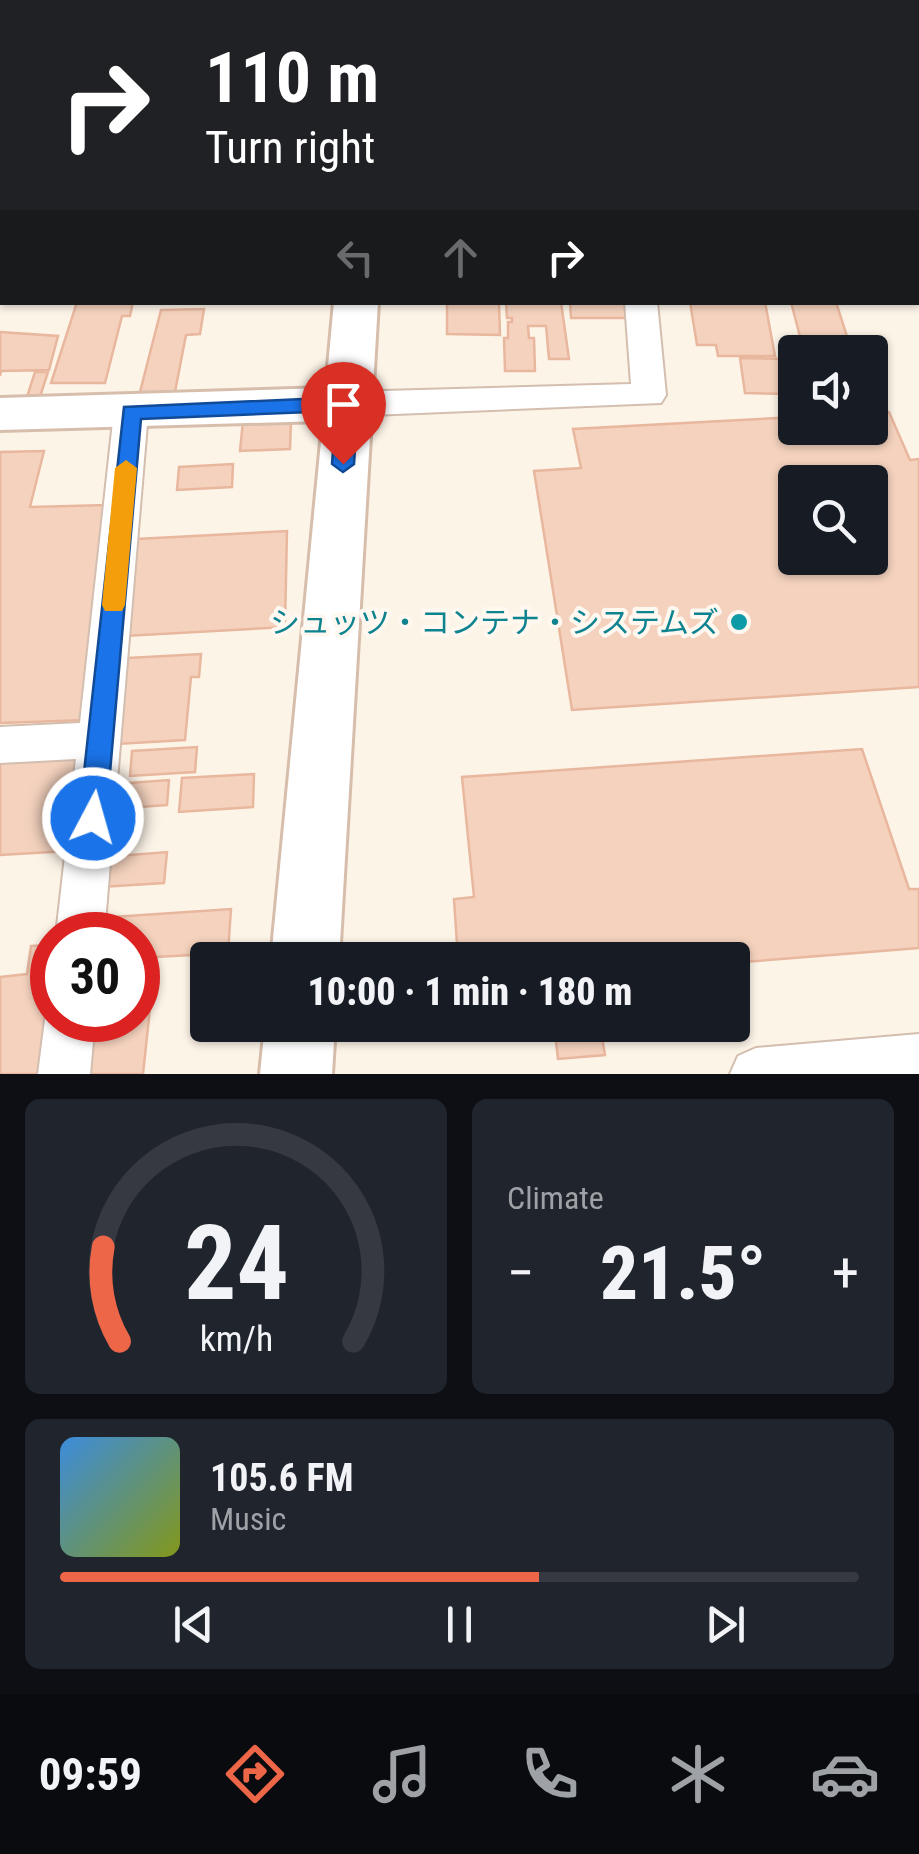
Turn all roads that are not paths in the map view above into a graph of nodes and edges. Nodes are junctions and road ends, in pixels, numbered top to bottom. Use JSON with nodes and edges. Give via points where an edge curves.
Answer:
{"nodes":[{"id":1,"x":356,"y":305,"type":"edge"},
{"id":2,"x":641,"y":305,"type":"edge"},
{"id":3,"x":347,"y":404,"type":"junction"},
{"id":4,"x":131,"y":412,"type":"junction"},
{"id":5,"x":0,"y":414,"type":"edge"},
{"id":6,"x":101,"y":740,"type":"junction"},
{"id":7,"x":0,"y":746,"type":"edge"},
{"id":8,"x":82,"y":912,"type":"edge"},
{"id":9,"x":306,"y":942,"type":"edge"},
{"id":10,"x":68,"y":1042,"type":"edge"},
{"id":11,"x":299,"y":1042,"type":"edge"},
{"id":12,"x":889,"y":1066,"type":"edge"},
{"id":13,"x":64,"y":1074,"type":"edge"},
{"id":14,"x":296,"y":1074,"type":"edge"},
{"id":15,"x":756,"y":1074,"type":"edge"}],
"edges":[{"from":1,"to":3,"type":"street"},
{"from":2,"to":3,"type":"street","via":[[650,395]]},
{"from":3,"to":4,"type":"street"},
{"from":3,"to":9,"type":"street"},
{"from":4,"to":5,"type":"street"},
{"from":4,"to":6,"type":"street"},
{"from":6,"to":7,"type":"street"},
{"from":6,"to":8,"type":"street"},
{"from":10,"to":13,"type":"street"},
{"from":11,"to":14,"type":"street"},
{"from":12,"to":15,"type":"street"}]}
